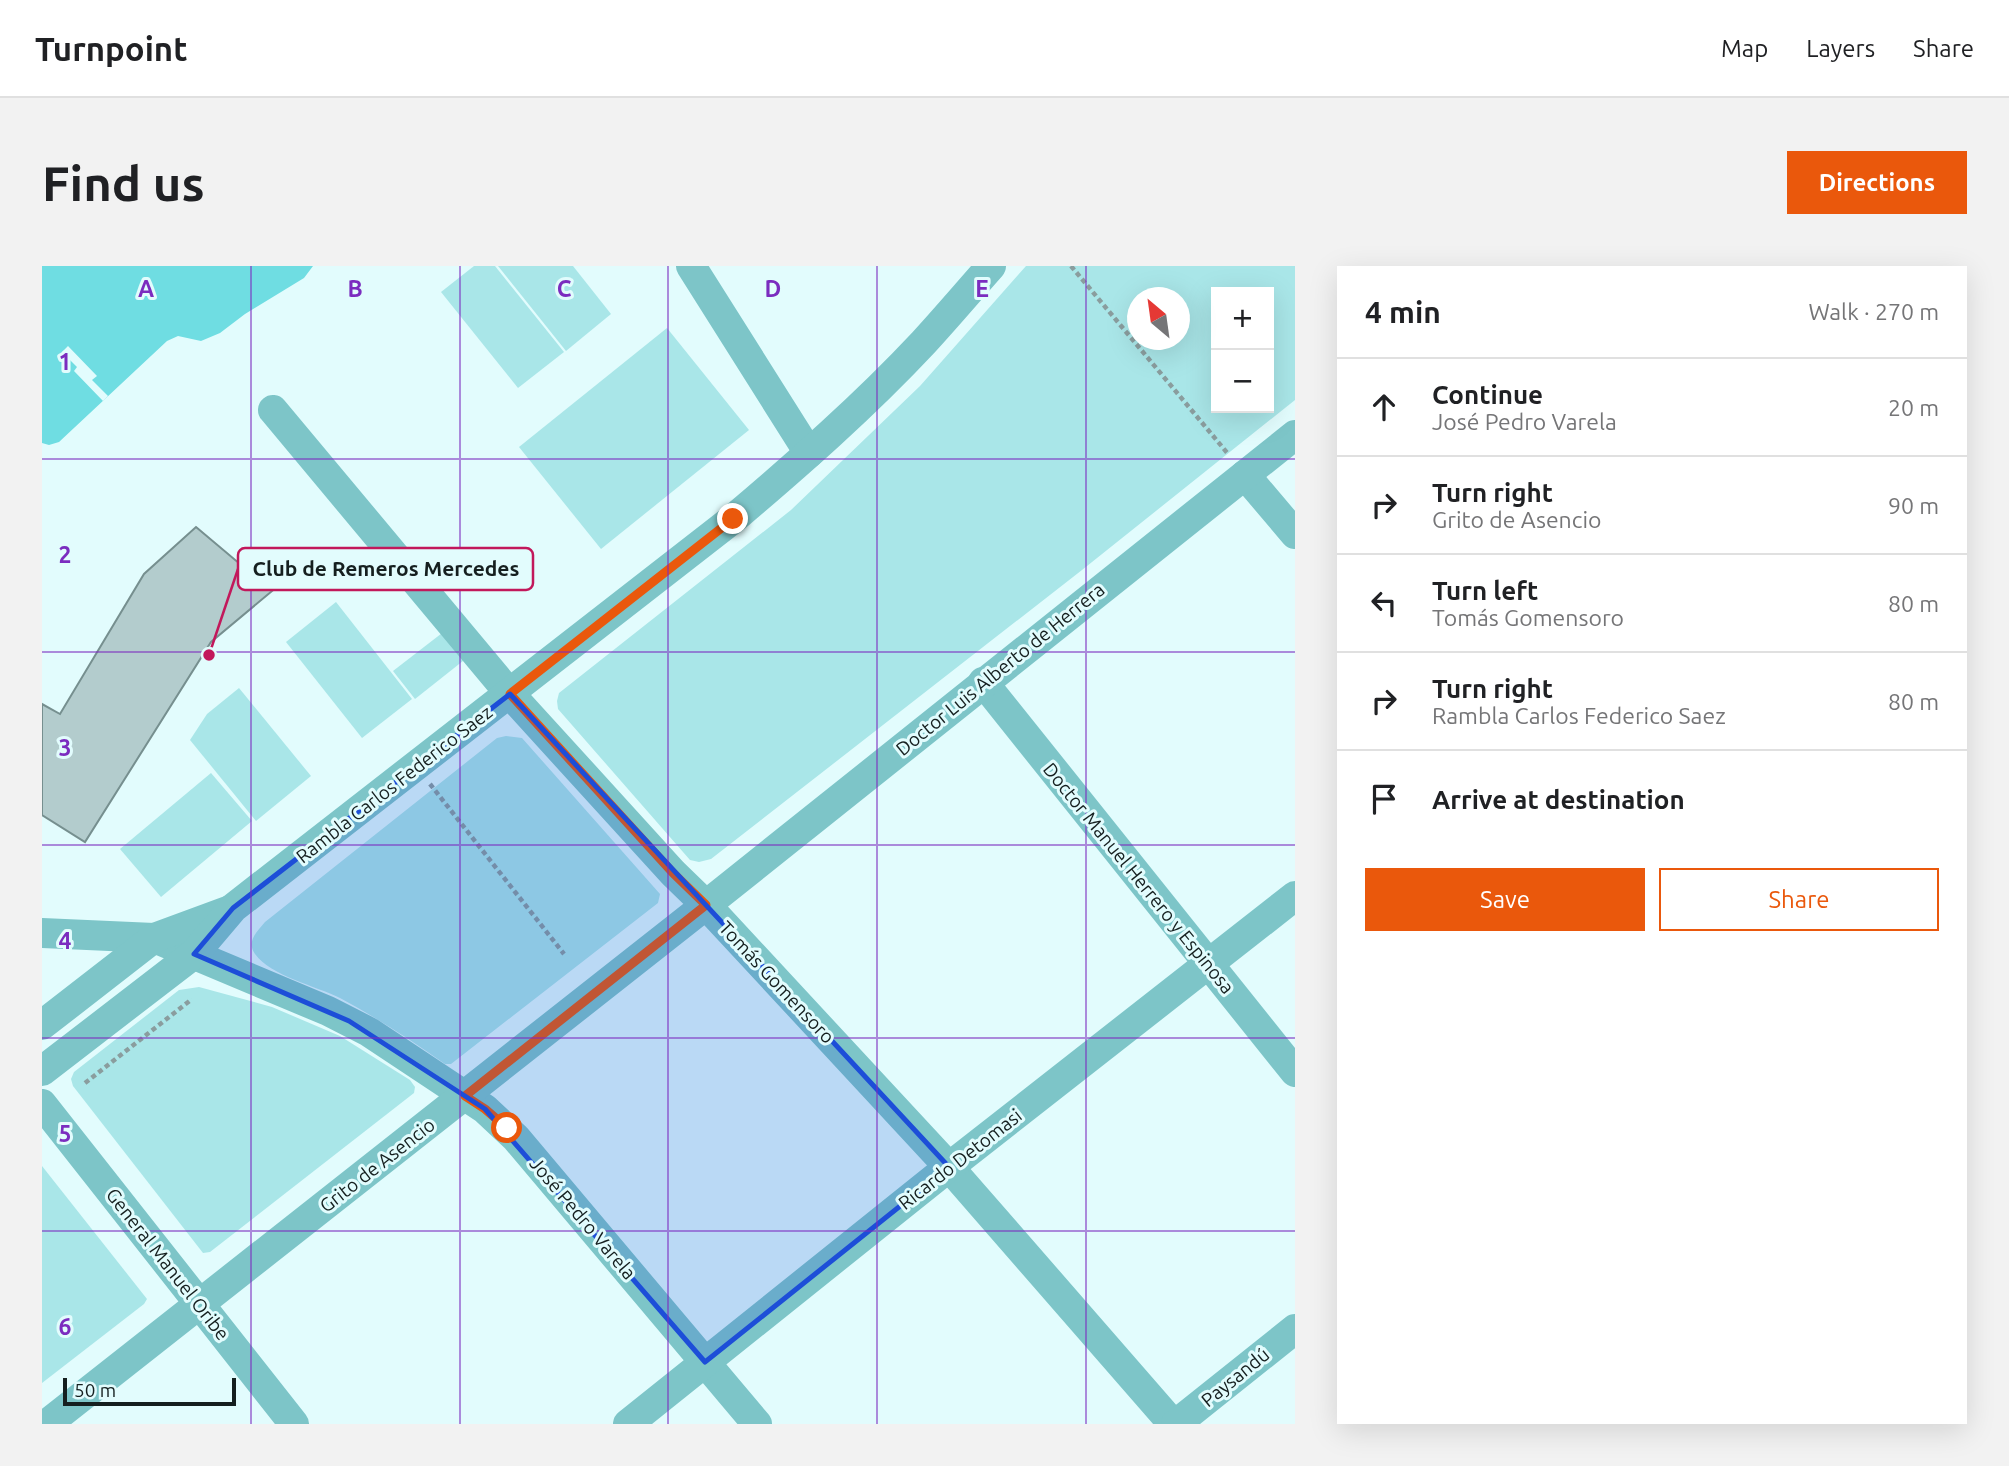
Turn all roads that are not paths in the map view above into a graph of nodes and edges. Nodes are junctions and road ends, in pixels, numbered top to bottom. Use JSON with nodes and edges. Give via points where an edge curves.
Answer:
{"nodes":[{"id":1,"x":691,"y":266,"type":"edge"},
{"id":2,"x":990,"y":266,"type":"edge"},
{"id":3,"x":273,"y":410,"type":"dead end"},
{"id":4,"x":1295,"y":435,"type":"edge"},
{"id":5,"x":810,"y":453,"type":"junction"},
{"id":6,"x":1245,"y":475,"type":"junction"},
{"id":7,"x":1295,"y":534,"type":"edge"},
{"id":8,"x":983,"y":682,"type":"junction"},
{"id":9,"x":510,"y":694,"type":"junction"},
{"id":10,"x":1295,"y":896,"type":"edge"},
{"id":11,"x":706,"y":905,"type":"junction"},
{"id":12,"x":233,"y":908,"type":"junction"},
{"id":13,"x":42,"y":933,"type":"edge"},
{"id":14,"x":154,"y":938,"type":"junction"},
{"id":15,"x":194,"y":954,"type":"junction"},
{"id":16,"x":1208,"y":965,"type":"junction"},
{"id":17,"x":42,"y":1025,"type":"edge"},
{"id":18,"x":42,"y":1071,"type":"edge"},
{"id":19,"x":1295,"y":1073,"type":"edge"},
{"id":20,"x":465,"y":1096,"type":"junction"},
{"id":21,"x":42,"y":1104,"type":"edge"},
{"id":22,"x":949,"y":1167,"type":"junction"},
{"id":23,"x":199,"y":1304,"type":"junction"},
{"id":24,"x":1295,"y":1329,"type":"edge"},
{"id":25,"x":705,"y":1362,"type":"junction"},
{"id":26,"x":47,"y":1424,"type":"edge"},
{"id":27,"x":294,"y":1424,"type":"edge"},
{"id":28,"x":628,"y":1424,"type":"edge"},
{"id":29,"x":757,"y":1424,"type":"edge"},
{"id":30,"x":1175,"y":1424,"type":"edge"}],
"edges":[{"from":1,"to":5,"type":"street"},
{"from":2,"to":5,"type":"street","name":"Rambla Carlos Federico Saez","via":[[923,343]]},
{"from":3,"to":9,"type":"street","name":"Tomás Gomensoro"},
{"from":4,"to":6,"type":"street","name":"Doctor Luis Alberto de Herrera"},
{"from":5,"to":9,"type":"street","name":"Rambla Carlos Federico Saez"},
{"from":6,"to":7,"type":"street"},
{"from":6,"to":8,"type":"street","name":"Doctor Luis Alberto de Herrera"},
{"from":8,"to":11,"type":"street","name":"Doctor Luis Alberto de Herrera"},
{"from":8,"to":16,"type":"street","name":"Doctor Manuel Herrero y Espinosa"},
{"from":9,"to":11,"type":"street","name":"Tomás Gomensoro"},
{"from":9,"to":12,"type":"street","name":"Rambla Carlos Federico Saez"},
{"from":10,"to":16,"type":"street","name":"Ricardo Detomasi"},
{"from":11,"to":20,"type":"street","name":"Grito de Asencio"},
{"from":11,"to":22,"type":"street","name":"Tomás Gomensoro"},
{"from":12,"to":14,"type":"street","name":"Rambla Carlos Federico Saez"},
{"from":12,"to":15,"type":"street","name":"Rambla Carlos Federico Saez"},
{"from":13,"to":14,"type":"street"},
{"from":14,"to":15,"type":"street","name":"José Pedro Varela"},
{"from":14,"to":17,"type":"street","name":"Rambla Carlos Federico Saez"},
{"from":15,"to":18,"type":"street","name":"Rambla Carlos Federico Saez"},
{"from":15,"to":20,"type":"street","name":"José Pedro Varela","via":[[349,1021]]},
{"from":16,"to":19,"type":"street","name":"Doctor Manuel Herrero y Espinosa"},
{"from":16,"to":22,"type":"street","name":"Ricardo Detomasi"},
{"from":20,"to":23,"type":"street","name":"Grito de Asencio"},
{"from":20,"to":25,"type":"street","name":"José Pedro Varela","via":[[516,1138]]},
{"from":21,"to":23,"type":"street","name":"General Manuel Oribe"},
{"from":22,"to":25,"type":"street","name":"Ricardo Detomasi"},
{"from":22,"to":30,"type":"street","name":"Tomás Gomensoro"},
{"from":23,"to":26,"type":"street","name":"Grito de Asencio"},
{"from":23,"to":27,"type":"street","name":"General Manuel Oribe"},
{"from":24,"to":30,"type":"street","name":"Paysandú"},
{"from":25,"to":28,"type":"street","name":"Ricardo Detomasi"},
{"from":25,"to":29,"type":"street","name":"José Pedro Varela"}]}
